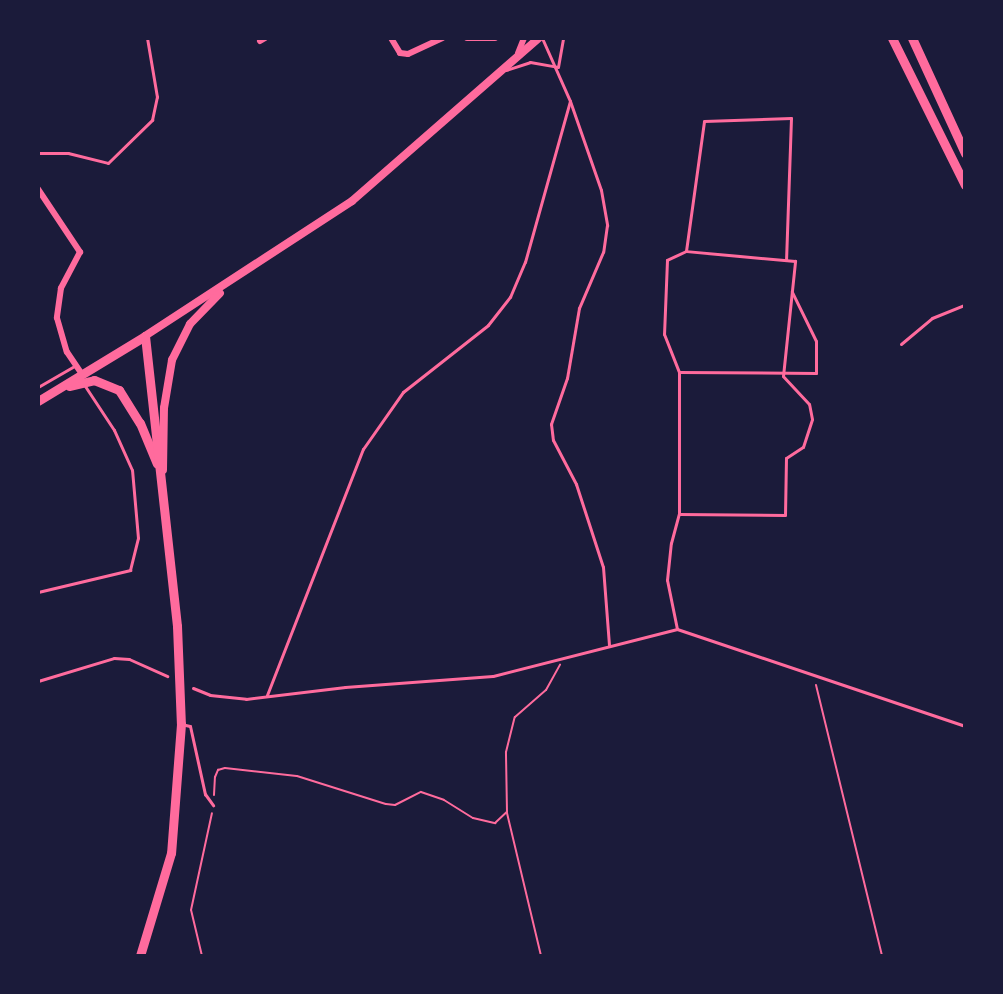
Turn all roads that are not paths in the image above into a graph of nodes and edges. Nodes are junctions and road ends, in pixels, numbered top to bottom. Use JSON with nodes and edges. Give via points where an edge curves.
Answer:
{"nodes":[{"id":1,"x":147,"y":38,"type":"edge"},
{"id":2,"x":391,"y":38,"type":"edge"},
{"id":3,"x":442,"y":38,"type":"edge"},
{"id":4,"x":467,"y":38,"type":"edge"},
{"id":5,"x":495,"y":38,"type":"edge"},
{"id":6,"x":524,"y":38,"type":"edge"},
{"id":7,"x":540,"y":38,"type":"edge"},
{"id":8,"x":563,"y":38,"type":"edge"},
{"id":9,"x":892,"y":38,"type":"edge"},
{"id":10,"x":912,"y":38,"type":"edge"},
{"id":11,"x":516,"y":58,"type":"junction"},
{"id":12,"x":558,"y":67,"type":"junction"},
{"id":13,"x":500,"y":73,"type":"junction"},
{"id":14,"x":570,"y":101,"type":"junction"},
{"id":15,"x":38,"y":153,"type":"edge"},
{"id":16,"x":965,"y":153,"type":"edge"},
{"id":17,"x":965,"y":185,"type":"edge"},
{"id":18,"x":38,"y":189,"type":"edge"},
{"id":19,"x":686,"y":251,"type":"junction"},
{"id":20,"x":786,"y":260,"type":"junction"},
{"id":21,"x":237,"y":278,"type":"junction"},
{"id":22,"x":792,"y":292,"type":"junction"},
{"id":23,"x":965,"y":305,"type":"edge"},
{"id":24,"x":145,"y":336,"type":"junction"},
{"id":25,"x":901,"y":344,"type":"dead end"},
{"id":26,"x":679,"y":372,"type":"junction"},
{"id":27,"x":783,"y":373,"type":"junction"},
{"id":28,"x":81,"y":374,"type":"junction"},
{"id":29,"x":38,"y":387,"type":"edge"},
{"id":30,"x":38,"y":401,"type":"edge"},
{"id":31,"x":163,"y":483,"type":"junction"},
{"id":32,"x":679,"y":514,"type":"junction"},
{"id":33,"x":38,"y":592,"type":"edge"},
{"id":34,"x":677,"y":629,"type":"junction"},
{"id":35,"x":609,"y":645,"type":"junction"},
{"id":36,"x":167,"y":676,"type":"dead end"},
{"id":37,"x":38,"y":681,"type":"edge"},
{"id":38,"x":193,"y":688,"type":"dead end"},
{"id":39,"x":266,"y":696,"type":"junction"},
{"id":40,"x":181,"y":724,"type":"junction"},
{"id":41,"x":965,"y":726,"type":"edge"},
{"id":42,"x":213,"y":805,"type":"road end"},
{"id":43,"x":140,"y":956,"type":"edge"}],
"edges":[{"from":1,"to":15,"type":"lane","via":[[157,97],[152,120],[108,163],[68,153]]},
{"from":2,"to":3,"type":"street","via":[[400,53],[408,54]]},
{"from":4,"to":5,"type":"street"},
{"from":6,"to":11,"type":"street"},
{"from":7,"to":11,"type":"street"},
{"from":7,"to":12,"type":"lane"},
{"from":8,"to":12,"type":"lane"},
{"from":9,"to":17,"type":"main road"},
{"from":10,"to":16,"type":"main road"},
{"from":11,"to":13,"type":"street"},
{"from":12,"to":13,"type":"lane","via":[[530,62]]},
{"from":12,"to":14,"type":"lane"},
{"from":13,"to":21,"type":"street","via":[[352,201]]},
{"from":14,"to":35,"type":"lane","via":[[601,190],[607,238],[579,308],[551,431],[576,484],[603,567]]},
{"from":14,"to":39,"type":"lane","via":[[525,262],[510,297],[488,325],[403,392],[363,449]]},
{"from":18,"to":28,"type":"street","via":[[80,252],[56,301],[63,340]]},
{"from":19,"to":20,"type":"lane"},
{"from":19,"to":20,"type":"lane","via":[[704,121],[791,118]]},
{"from":19,"to":26,"type":"lane","via":[[667,260],[664,334]]},
{"from":20,"to":22,"type":"lane","via":[[795,261]]},
{"from":21,"to":24,"type":"street"},
{"from":21,"to":31,"type":"street","via":[[190,324],[172,360],[164,408]]},
{"from":22,"to":27,"type":"lane"},
{"from":22,"to":27,"type":"lane","via":[[816,341],[816,373]]},
{"from":23,"to":25,"type":"lane","via":[[932,318]]},
{"from":24,"to":28,"type":"main road"},
{"from":24,"to":31,"type":"main road"},
{"from":26,"to":27,"type":"lane"},
{"from":26,"to":32,"type":"lane"},
{"from":27,"to":32,"type":"lane","via":[[809,404],[812,419],[803,447],[786,458],[785,515]]},
{"from":28,"to":29,"type":"lane"},
{"from":28,"to":30,"type":"main road"},
{"from":28,"to":31,"type":"main road","via":[[119,390],[140,423]]},
{"from":28,"to":33,"type":"lane","via":[[132,470],[138,538],[130,570]]},
{"from":31,"to":40,"type":"main road"},
{"from":32,"to":34,"type":"lane","via":[[667,580]]},
{"from":34,"to":35,"type":"lane"},
{"from":34,"to":41,"type":"lane"},
{"from":35,"to":39,"type":"lane","via":[[493,676]]},
{"from":36,"to":37,"type":"lane","via":[[114,658]]},
{"from":38,"to":39,"type":"lane","via":[[225,698]]},
{"from":40,"to":42,"type":"lane","via":[[190,726],[205,794]]},
{"from":40,"to":43,"type":"main road","via":[[171,853]]}]}
